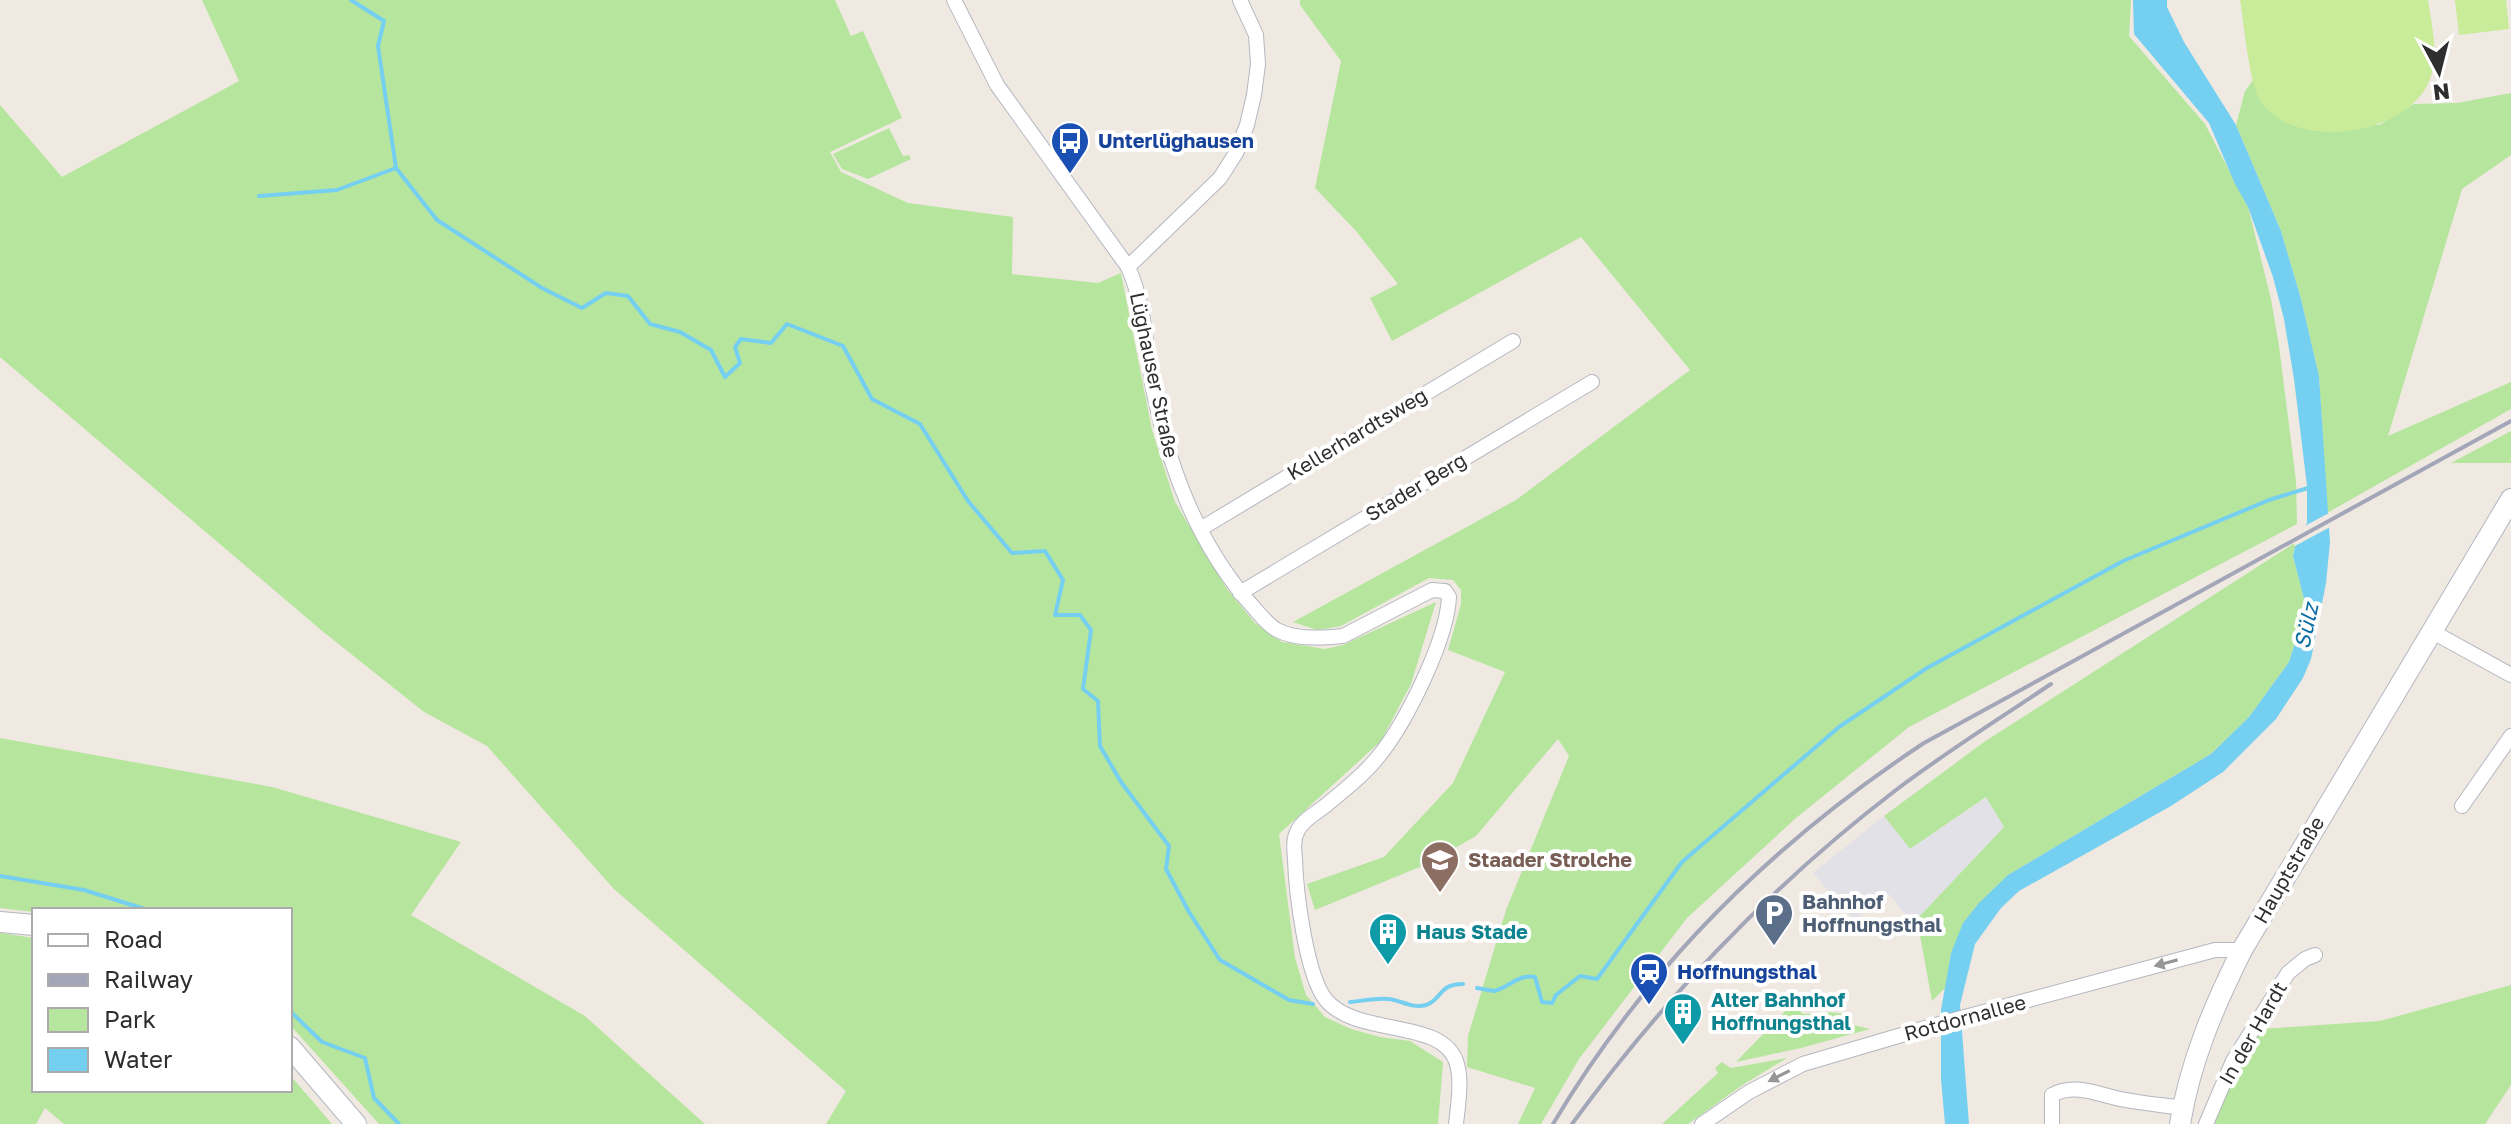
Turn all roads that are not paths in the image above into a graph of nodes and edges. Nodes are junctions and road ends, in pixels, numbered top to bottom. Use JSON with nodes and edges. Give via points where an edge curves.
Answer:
{"nodes":[{"id":1,"x":954,"y":0,"type":"edge"},
{"id":2,"x":1240,"y":0,"type":"edge"},
{"id":3,"x":1128,"y":267,"type":"junction"},
{"id":4,"x":1513,"y":341,"type":"dead end"},
{"id":5,"x":1592,"y":382,"type":"dead end"},
{"id":6,"x":2511,"y":499,"type":"edge"},
{"id":7,"x":1202,"y":528,"type":"junction"},
{"id":8,"x":1240,"y":593,"type":"junction"},
{"id":9,"x":2431,"y":631,"type":"junction"},
{"id":10,"x":2511,"y":675,"type":"edge"},
{"id":11,"x":2511,"y":736,"type":"edge"},
{"id":12,"x":2462,"y":806,"type":"dead end"},
{"id":13,"x":0,"y":922,"type":"edge"},
{"id":14,"x":32,"y":925,"type":"edge"},
{"id":15,"x":2242,"y":950,"type":"junction"},
{"id":16,"x":2315,"y":955,"type":"dead end"},
{"id":17,"x":292,"y":1049,"type":"edge"},
{"id":18,"x":2182,"y":1116,"type":"edge"},
{"id":19,"x":356,"y":1124,"type":"edge"},
{"id":20,"x":1456,"y":1124,"type":"edge"},
{"id":21,"x":1702,"y":1124,"type":"edge"},
{"id":22,"x":2052,"y":1124,"type":"edge"},
{"id":23,"x":2206,"y":1124,"type":"edge"}],
"edges":[{"from":1,"to":3,"type":"street","name":"Lüghauser Straße","via":[[997,85]]},
{"from":2,"to":3,"type":"street","via":[[1256,35],[1258,64],[1251,110],[1236,153],[1220,178]]},
{"from":3,"to":7,"type":"street","name":"Lüghauser Straße","via":[[1140,293],[1160,422],[1175,474]]},
{"from":4,"to":7,"type":"street","name":"Kellerhardtsweg"},
{"from":5,"to":8,"type":"street","name":"Stader Berg"},
{"from":6,"to":9,"type":"main road","name":"Hauptstraße"},
{"from":7,"to":8,"type":"street","name":"Lüghauser Straße"},
{"from":8,"to":20,"type":"street","name":"Lüghauser Straße","via":[[1278,631],[1327,638],[1343,636],[1432,590],[1445,591],[1449,597],[1417,695],[1393,735],[1354,782],[1299,827],[1294,839],[1306,942],[1319,988],[1335,1008],[1358,1022],[1431,1037],[1446,1046],[1459,1077]]},
{"from":9,"to":10,"type":"street"},
{"from":9,"to":15,"type":"main road","name":"Hauptstraße"},
{"from":11,"to":12,"type":"street"},
{"from":13,"to":14,"type":"main road"},
{"from":15,"to":18,"type":"main road","name":"Hauptstraße","via":[[2207,1023]]},
{"from":15,"to":21,"type":"street","name":"Rotdornallee","one_way":true,"via":[[2215,950],[1803,1064]]},
{"from":16,"to":23,"type":"street","name":"In der Hardt","via":[[2288,973],[2233,1061]]},
{"from":17,"to":19,"type":"main road"},
{"from":18,"to":22,"type":"street","via":[[2104,1092],[2063,1089],[2052,1095]]}]}
